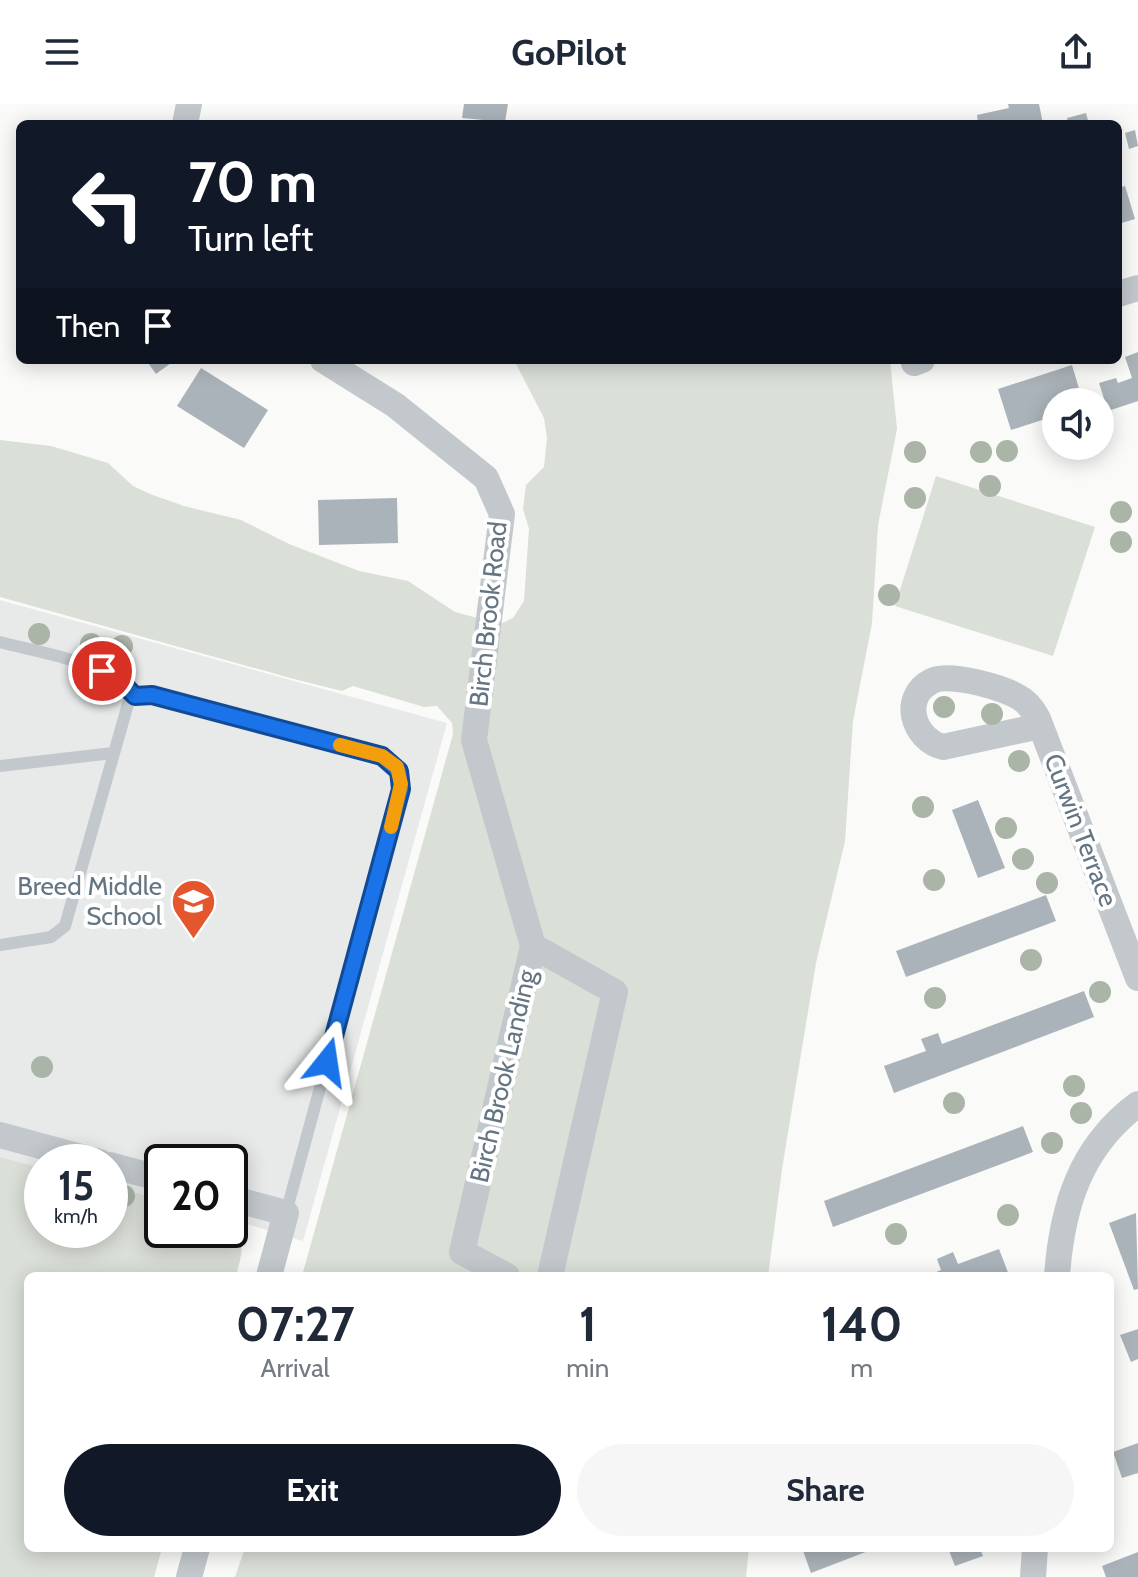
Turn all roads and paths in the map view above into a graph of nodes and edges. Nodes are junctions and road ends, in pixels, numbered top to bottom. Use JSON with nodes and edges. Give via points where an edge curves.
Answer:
{"nodes":[{"id":1,"x":329,"y":364,"type":"edge"},
{"id":2,"x":0,"y":642,"type":"edge"},
{"id":3,"x":135,"y":696,"type":"junction"},
{"id":4,"x":1040,"y":726,"type":"dead end"},
{"id":5,"x":113,"y":753,"type":"junction"},
{"id":6,"x":0,"y":766,"type":"edge"},
{"id":7,"x":0,"y":945,"type":"edge"},
{"id":8,"x":533,"y":946,"type":"junction"},
{"id":9,"x":1138,"y":978,"type":"edge"},
{"id":10,"x":1138,"y":1104,"type":"edge"},
{"id":11,"x":0,"y":1135,"type":"edge"},
{"id":12,"x":33,"y":1144,"type":"edge"},
{"id":13,"x":248,"y":1203,"type":"edge"},
{"id":14,"x":286,"y":1213,"type":"junction"},
{"id":15,"x":270,"y":1272,"type":"edge"},
{"id":16,"x":500,"y":1272,"type":"edge"},
{"id":17,"x":551,"y":1272,"type":"edge"},
{"id":18,"x":1057,"y":1272,"type":"edge"},
{"id":19,"x":196,"y":1552,"type":"edge"},
{"id":20,"x":1035,"y":1552,"type":"edge"},
{"id":21,"x":189,"y":1577,"type":"edge"},
{"id":22,"x":1033,"y":1577,"type":"edge"}],
"edges":[{"from":1,"to":8,"type":"street","name":"Birch Brook Road","via":[[395,405],[486,478],[502,514],[474,740]]},
{"from":2,"to":3,"type":"lane","via":[[102,671]]},
{"from":3,"to":5,"type":"lane"},
{"from":3,"to":14,"type":"lane","via":[[152,695],[382,756],[399,771],[401,789]]},
{"from":4,"to":9,"type":"street","name":"Curwin Terrace"},
{"from":5,"to":6,"type":"lane"},
{"from":5,"to":7,"type":"lane","via":[[65,926],[51,937]]},
{"from":8,"to":16,"type":"street","name":"Birch Brook Landing","via":[[462,1252]]},
{"from":8,"to":17,"type":"street","name":"Birch Brook Landing","via":[[615,992]]},
{"from":10,"to":18,"type":"street","via":[[1101,1139],[1080,1171],[1062,1224]]},
{"from":11,"to":12,"type":"street"},
{"from":13,"to":14,"type":"street"},
{"from":14,"to":15,"type":"street"},
{"from":19,"to":21,"type":"street"},
{"from":20,"to":22,"type":"street"}]}
